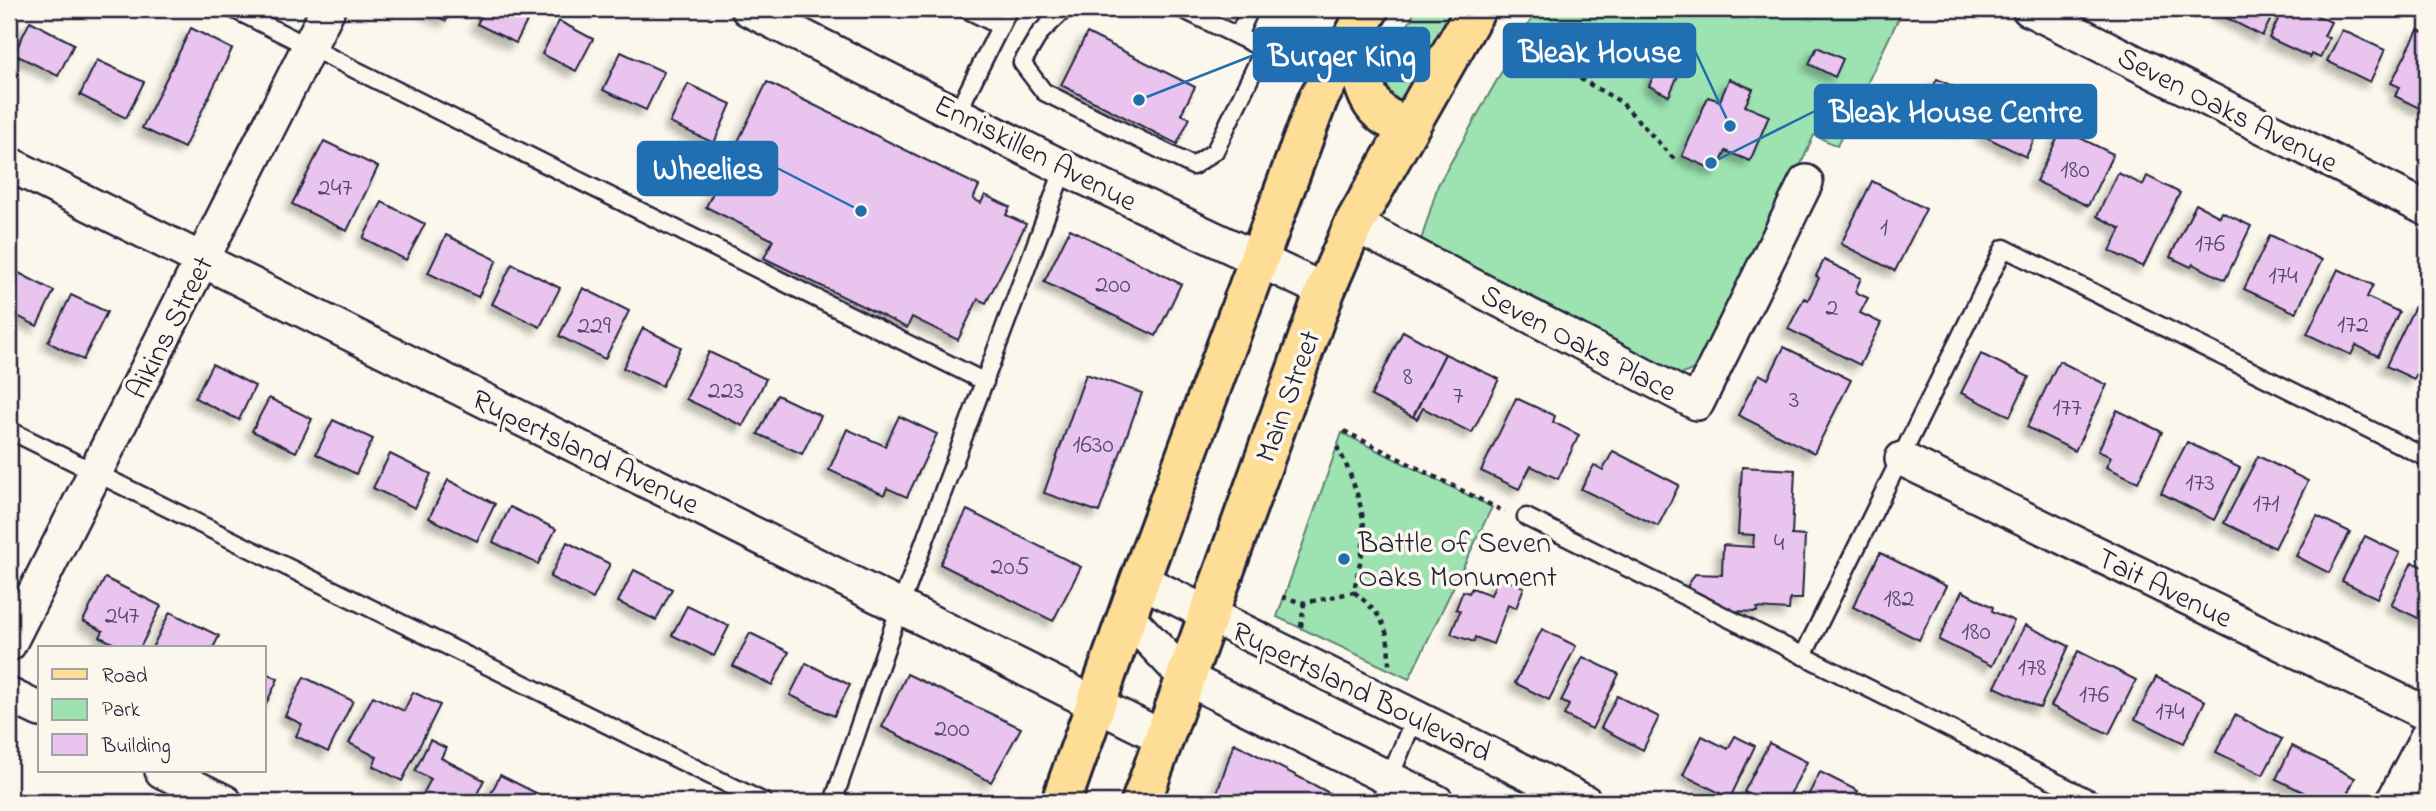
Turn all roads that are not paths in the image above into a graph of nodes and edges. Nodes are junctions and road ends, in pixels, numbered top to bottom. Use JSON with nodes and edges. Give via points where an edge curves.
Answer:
{"nodes":[{"id":1,"x":233,"y":9,"type":"edge"},
{"id":2,"x":328,"y":9,"type":"edge"},
{"id":3,"x":748,"y":9,"type":"edge"},
{"id":4,"x":966,"y":9,"type":"edge"},
{"id":5,"x":1009,"y":9,"type":"edge"},
{"id":6,"x":1065,"y":9,"type":"edge"},
{"id":7,"x":1181,"y":9,"type":"edge"},
{"id":8,"x":1250,"y":9,"type":"edge"},
{"id":9,"x":1476,"y":9,"type":"edge"},
{"id":10,"x":2029,"y":9,"type":"edge"},
{"id":11,"x":1364,"y":18,"type":"edge"},
{"id":12,"x":1000,"y":26,"type":"junction"},
{"id":13,"x":1238,"y":36,"type":"junction"},
{"id":14,"x":308,"y":46,"type":"junction"},
{"id":15,"x":1264,"y":49,"type":"junction"},
{"id":16,"x":1274,"y":66,"type":"dead end"},
{"id":17,"x":957,"y":113,"type":"junction"},
{"id":18,"x":1411,"y":124,"type":"junction"},
{"id":19,"x":9,"y":164,"type":"edge"},
{"id":20,"x":1064,"y":168,"type":"junction"},
{"id":21,"x":1806,"y":182,"type":"dead end"},
{"id":22,"x":2427,"y":209,"type":"edge"},
{"id":23,"x":1354,"y":224,"type":"junction"},
{"id":24,"x":1258,"y":260,"type":"junction"},
{"id":25,"x":203,"y":261,"type":"junction"},
{"id":26,"x":1325,"y":291,"type":"junction"},
{"id":27,"x":985,"y":382,"type":"junction"},
{"id":28,"x":9,"y":430,"type":"edge"},
{"id":29,"x":2427,"y":458,"type":"edge"},
{"id":30,"x":1902,"y":459,"type":"junction"},
{"id":31,"x":95,"y":473,"type":"junction"},
{"id":32,"x":1526,"y":517,"type":"road end"},
{"id":33,"x":1140,"y":580,"type":"junction"},
{"id":34,"x":900,"y":607,"type":"junction"},
{"id":35,"x":1209,"y":614,"type":"junction"},
{"id":36,"x":1127,"y":616,"type":"junction"},
{"id":37,"x":9,"y":644,"type":"edge"},
{"id":38,"x":1804,"y":656,"type":"junction"},
{"id":39,"x":1186,"y":678,"type":"junction"},
{"id":40,"x":9,"y":695,"type":"edge"},
{"id":41,"x":1096,"y":702,"type":"junction"},
{"id":42,"x":38,"y":709,"type":"edge"},
{"id":43,"x":2427,"y":714,"type":"edge"},
{"id":44,"x":1415,"y":716,"type":"junction"},
{"id":45,"x":2427,"y":737,"type":"edge"},
{"id":46,"x":1164,"y":738,"type":"junction"},
{"id":47,"x":164,"y":772,"type":"edge"},
{"id":48,"x":1385,"y":790,"type":"edge"},
{"id":49,"x":225,"y":802,"type":"edge"},
{"id":50,"x":764,"y":802,"type":"edge"},
{"id":51,"x":833,"y":802,"type":"edge"},
{"id":52,"x":1061,"y":802,"type":"edge"},
{"id":53,"x":1141,"y":802,"type":"edge"},
{"id":54,"x":1437,"y":802,"type":"edge"},
{"id":55,"x":1585,"y":802,"type":"edge"},
{"id":56,"x":2096,"y":802,"type":"edge"},
{"id":57,"x":2393,"y":802,"type":"edge"}],
"edges":[{"from":1,"to":14,"type":"lane"},
{"from":2,"to":14,"type":"street","name":"Aikins Street"},
{"from":3,"to":17,"type":"street","name":"Enniskillen Avenue"},
{"from":4,"to":12,"type":"lane"},
{"from":5,"to":12,"type":"lane"},
{"from":6,"to":15,"type":"lane","via":[[1040,33],[1023,63],[1044,92],[1192,166],[1215,151]]},
{"from":7,"to":13,"type":"lane"},
{"from":8,"to":13,"type":"lane"},
{"from":9,"to":18,"type":"main road","name":"Main Street"},
{"from":10,"to":22,"type":"street","name":"Seven Oaks Avenue"},
{"from":11,"to":18,"type":"main road","via":[[1358,57],[1373,105],[1384,117]]},
{"from":11,"to":24,"type":"main road","via":[[1318,99]]},
{"from":12,"to":17,"type":"lane"},
{"from":13,"to":15,"type":"lane"},
{"from":14,"to":25,"type":"street","name":"Aikins Street"},
{"from":14,"to":27,"type":"lane"},
{"from":15,"to":16,"type":"lane"},
{"from":17,"to":20,"type":"street","name":"Enniskillen Avenue"},
{"from":18,"to":23,"type":"main road","name":"Main Street"},
{"from":19,"to":25,"type":"street","name":"Rupertsland Avenue"},
{"from":20,"to":24,"type":"street","name":"Enniskillen Avenue"},
{"from":20,"to":27,"type":"lane"},
{"from":21,"to":23,"type":"street","name":"Seven Oaks Place","via":[[1697,403]]},
{"from":23,"to":26,"type":"main road","name":"Main Street"},
{"from":24,"to":26,"type":"street","name":"Enniskillen Avenue"},
{"from":24,"to":33,"type":"main road"},
{"from":25,"to":31,"type":"street","name":"Aikins Street"},
{"from":25,"to":34,"type":"street","name":"Rupertsland Avenue"},
{"from":26,"to":35,"type":"main road","name":"Main Street"},
{"from":27,"to":34,"type":"lane"},
{"from":28,"to":31,"type":"lane"},
{"from":29,"to":30,"type":"lane","via":[[2004,248]]},
{"from":30,"to":38,"type":"lane"},
{"from":30,"to":43,"type":"street","name":"Tait Avenue"},
{"from":31,"to":37,"type":"street","name":"Aikins Street"},
{"from":31,"to":50,"type":"lane"},
{"from":32,"to":38,"type":"lane"},
{"from":33,"to":35,"type":"street","name":"Rupertsland Boulevard"},
{"from":33,"to":36,"type":"main road"},
{"from":34,"to":41,"type":"street","name":"Rupertsland Avenue"},
{"from":34,"to":51,"type":"lane"},
{"from":35,"to":39,"type":"main road","name":"Main Street"},
{"from":35,"to":44,"type":"street","name":"Rupertsland Boulevard"},
{"from":36,"to":39,"type":"street"},
{"from":36,"to":41,"type":"main road"},
{"from":38,"to":56,"type":"lane"},
{"from":39,"to":46,"type":"main road","name":"Main Street"},
{"from":39,"to":48,"type":"street"},
{"from":40,"to":42,"type":"street"},
{"from":41,"to":46,"type":"street","name":"Rupertsland Avenue"},
{"from":41,"to":52,"type":"main road"},
{"from":44,"to":48,"type":"lane"},
{"from":44,"to":55,"type":"street","name":"Rupertsland Boulevard"},
{"from":45,"to":57,"type":"street"},
{"from":46,"to":53,"type":"main road","name":"Main Street"},
{"from":47,"to":49,"type":"street"},
{"from":48,"to":54,"type":"street"}]}
